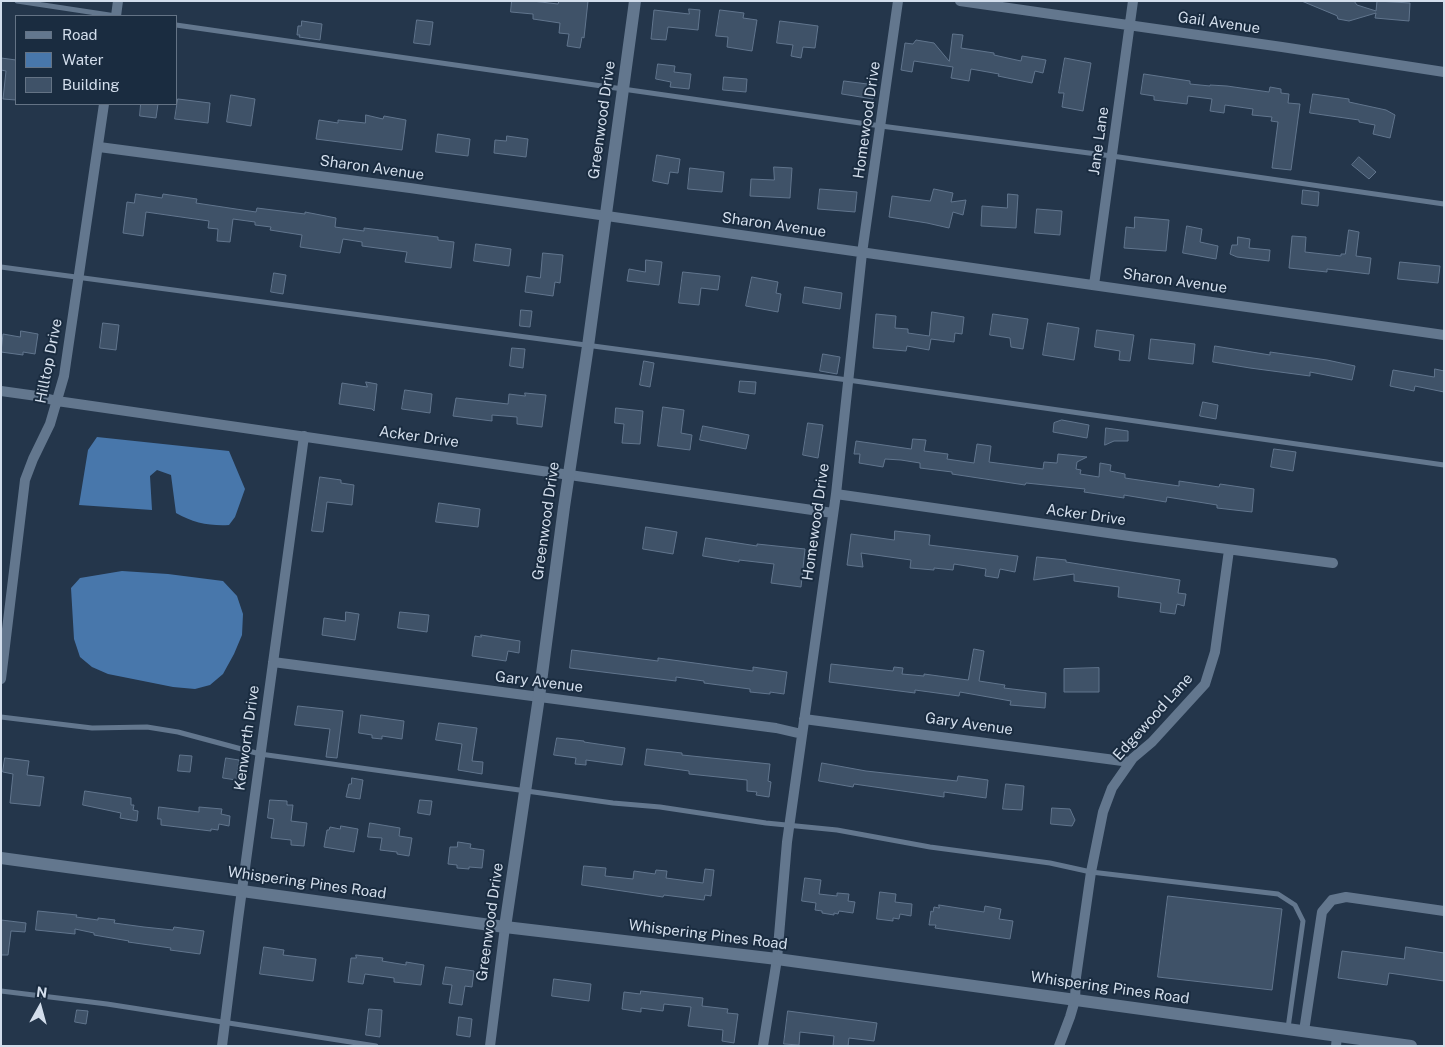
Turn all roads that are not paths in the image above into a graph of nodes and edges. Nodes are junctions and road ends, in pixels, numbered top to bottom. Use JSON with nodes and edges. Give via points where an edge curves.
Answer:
{"nodes":[{"id":1,"x":18,"y":1,"type":"edge"},
{"id":2,"x":118,"y":1,"type":"edge"},
{"id":3,"x":635,"y":1,"type":"edge"},
{"id":4,"x":898,"y":1,"type":"edge"},
{"id":5,"x":960,"y":1,"type":"edge"},
{"id":6,"x":1133,"y":1,"type":"edge"},
{"id":7,"x":110,"y":15,"type":"edge"},
{"id":8,"x":117,"y":15,"type":"edge"},
{"id":9,"x":178,"y":25,"type":"edge"},
{"id":10,"x":1130,"y":25,"type":"junction"},
{"id":11,"x":1444,"y":72,"type":"edge"},
{"id":12,"x":623,"y":88,"type":"junction"},
{"id":13,"x":104,"y":105,"type":"edge"},
{"id":14,"x":881,"y":126,"type":"junction"},
{"id":15,"x":99,"y":146,"type":"junction"},
{"id":16,"x":1112,"y":156,"type":"junction"},
{"id":17,"x":1444,"y":204,"type":"edge"},
{"id":18,"x":606,"y":216,"type":"junction"},
{"id":19,"x":862,"y":253,"type":"junction"},
{"id":20,"x":1,"y":267,"type":"edge"},
{"id":21,"x":79,"y":278,"type":"junction"},
{"id":22,"x":1094,"y":285,"type":"junction"},
{"id":23,"x":1444,"y":335,"type":"edge"},
{"id":24,"x":588,"y":346,"type":"junction"},
{"id":25,"x":848,"y":380,"type":"junction"},
{"id":26,"x":1,"y":391,"type":"edge"},
{"id":27,"x":58,"y":401,"type":"junction"},
{"id":28,"x":304,"y":436,"type":"junction"},
{"id":29,"x":1444,"y":465,"type":"edge"},
{"id":30,"x":570,"y":474,"type":"junction"},
{"id":31,"x":836,"y":494,"type":"junction"},
{"id":32,"x":833,"y":513,"type":"junction"},
{"id":33,"x":1229,"y":550,"type":"junction"},
{"id":34,"x":1333,"y":563,"type":"dead end"},
{"id":35,"x":5,"y":622,"type":"edge"},
{"id":36,"x":272,"y":662,"type":"junction"},
{"id":37,"x":1,"y":680,"type":"edge"},
{"id":38,"x":539,"y":697,"type":"junction"},
{"id":39,"x":1,"y":717,"type":"edge"},
{"id":40,"x":804,"y":718,"type":"junction"},
{"id":41,"x":802,"y":734,"type":"junction"},
{"id":42,"x":260,"y":754,"type":"junction"},
{"id":43,"x":1130,"y":762,"type":"junction"},
{"id":44,"x":525,"y":791,"type":"junction"},
{"id":45,"x":790,"y":826,"type":"junction"},
{"id":46,"x":1,"y":858,"type":"edge"},
{"id":47,"x":1091,"y":872,"type":"junction"},
{"id":48,"x":242,"y":890,"type":"junction"},
{"id":49,"x":1444,"y":911,"type":"edge"},
{"id":50,"x":505,"y":927,"type":"junction"},
{"id":51,"x":777,"y":959,"type":"junction"},
{"id":52,"x":1,"y":991,"type":"edge"},
{"id":53,"x":1075,"y":1000,"type":"junction"},
{"id":54,"x":225,"y":1022,"type":"junction"},
{"id":55,"x":1288,"y":1029,"type":"junction"},
{"id":56,"x":1304,"y":1031,"type":"junction"},
{"id":57,"x":1337,"y":1041,"type":"edge"},
{"id":58,"x":222,"y":1046,"type":"edge"},
{"id":59,"x":376,"y":1046,"type":"edge"},
{"id":60,"x":490,"y":1046,"type":"edge"},
{"id":61,"x":763,"y":1046,"type":"edge"},
{"id":62,"x":1059,"y":1046,"type":"edge"},
{"id":63,"x":1411,"y":1046,"type":"edge"}],
"edges":[{"from":1,"to":7,"type":"lane"},
{"from":2,"to":8,"type":"street"},
{"from":3,"to":12,"type":"street","name":"Greenwood Drive"},
{"from":4,"to":14,"type":"street","name":"Homewood Drive"},
{"from":5,"to":10,"type":"street","name":"Gail Avenue"},
{"from":6,"to":10,"type":"street","name":"Jane Lane"},
{"from":9,"to":12,"type":"lane"},
{"from":10,"to":11,"type":"street","name":"Gail Avenue"},
{"from":10,"to":16,"type":"street","name":"Jane Lane"},
{"from":12,"to":14,"type":"lane"},
{"from":12,"to":18,"type":"street","name":"Greenwood Drive"},
{"from":13,"to":15,"type":"street","name":"Hilltop Drive"},
{"from":14,"to":16,"type":"lane"},
{"from":14,"to":19,"type":"street","name":"Homewood Drive"},
{"from":15,"to":18,"type":"street","name":"Sharon Avenue"},
{"from":15,"to":21,"type":"street","name":"Hilltop Drive"},
{"from":16,"to":17,"type":"lane"},
{"from":16,"to":22,"type":"street","name":"Jane Lane"},
{"from":18,"to":19,"type":"street","name":"Sharon Avenue"},
{"from":18,"to":24,"type":"street","name":"Greenwood Drive"},
{"from":19,"to":22,"type":"street","name":"Sharon Avenue"},
{"from":19,"to":25,"type":"street","name":"Homewood Drive"},
{"from":20,"to":21,"type":"lane"},
{"from":21,"to":24,"type":"lane"},
{"from":21,"to":27,"type":"street","name":"Hilltop Drive"},
{"from":22,"to":23,"type":"street","name":"Sharon Avenue"},
{"from":24,"to":25,"type":"lane"},
{"from":24,"to":30,"type":"street","name":"Greenwood Drive"},
{"from":25,"to":29,"type":"lane"},
{"from":25,"to":31,"type":"street","name":"Homewood Drive"},
{"from":26,"to":27,"type":"street","name":"Acker Drive"},
{"from":27,"to":28,"type":"street","name":"Acker Drive"},
{"from":27,"to":35,"type":"street","name":"Hilltop Drive","via":[[25,480]]},
{"from":28,"to":30,"type":"street","name":"Acker Drive"},
{"from":28,"to":36,"type":"street","name":"Kenworth Drive"},
{"from":30,"to":32,"type":"street","name":"Acker Drive"},
{"from":30,"to":38,"type":"street","name":"Greenwood Drive"},
{"from":31,"to":32,"type":"street","name":"Homewood Drive"},
{"from":31,"to":33,"type":"street","name":"Acker Drive"},
{"from":32,"to":40,"type":"street","name":"Homewood Drive"},
{"from":33,"to":34,"type":"street","name":"Acker Drive"},
{"from":33,"to":43,"type":"street","name":"Edgewood Lane","via":[[1214,652],[1205,684]]},
{"from":35,"to":37,"type":"street","name":"Hilltop Drive"},
{"from":36,"to":38,"type":"street","name":"Gary Avenue"},
{"from":36,"to":42,"type":"street","name":"Kenworth Drive"},
{"from":38,"to":41,"type":"street","name":"Gary Avenue"},
{"from":38,"to":44,"type":"street","name":"Greenwood Drive"},
{"from":39,"to":42,"type":"lane","via":[[92,728],[155,728]]},
{"from":40,"to":41,"type":"street","name":"Homewood Drive"},
{"from":40,"to":43,"type":"street","name":"Gary Avenue"},
{"from":41,"to":45,"type":"street","name":"Homewood Drive"},
{"from":42,"to":44,"type":"lane"},
{"from":42,"to":48,"type":"street","name":"Kenworth Drive"},
{"from":43,"to":47,"type":"street","name":"Edgewood Lane","via":[[1112,788],[1103,812]]},
{"from":44,"to":45,"type":"lane"},
{"from":44,"to":50,"type":"street","name":"Greenwood Drive"},
{"from":45,"to":47,"type":"lane","via":[[836,830]]},
{"from":45,"to":51,"type":"street","name":"Homewood Drive"},
{"from":46,"to":48,"type":"street","name":"Whispering Pines Road"},
{"from":47,"to":53,"type":"street","name":"Edgewood Lane"},
{"from":47,"to":55,"type":"lane","via":[[1278,894],[1295,905],[1303,921]]},
{"from":48,"to":50,"type":"street","name":"Whispering Pines Road"},
{"from":48,"to":54,"type":"street","name":"Kenworth Drive"},
{"from":49,"to":56,"type":"street","via":[[1346,897],[1332,900],[1322,912]]},
{"from":50,"to":51,"type":"street","name":"Whispering Pines Road"},
{"from":50,"to":60,"type":"street","name":"Greenwood Drive"},
{"from":51,"to":53,"type":"street","name":"Whispering Pines Road"},
{"from":51,"to":61,"type":"street","name":"Homewood Drive"},
{"from":52,"to":54,"type":"lane"},
{"from":53,"to":55,"type":"street","name":"Whispering Pines Road"},
{"from":53,"to":62,"type":"street","name":"Edgewood Lane"},
{"from":54,"to":58,"type":"street","name":"Kenworth Drive"},
{"from":54,"to":59,"type":"lane"},
{"from":55,"to":56,"type":"street","name":"Whispering Pines Road"},
{"from":56,"to":57,"type":"street","name":"Whispering Pines Road"},
{"from":57,"to":63,"type":"street","name":"Whispering Pines Road"}]}
